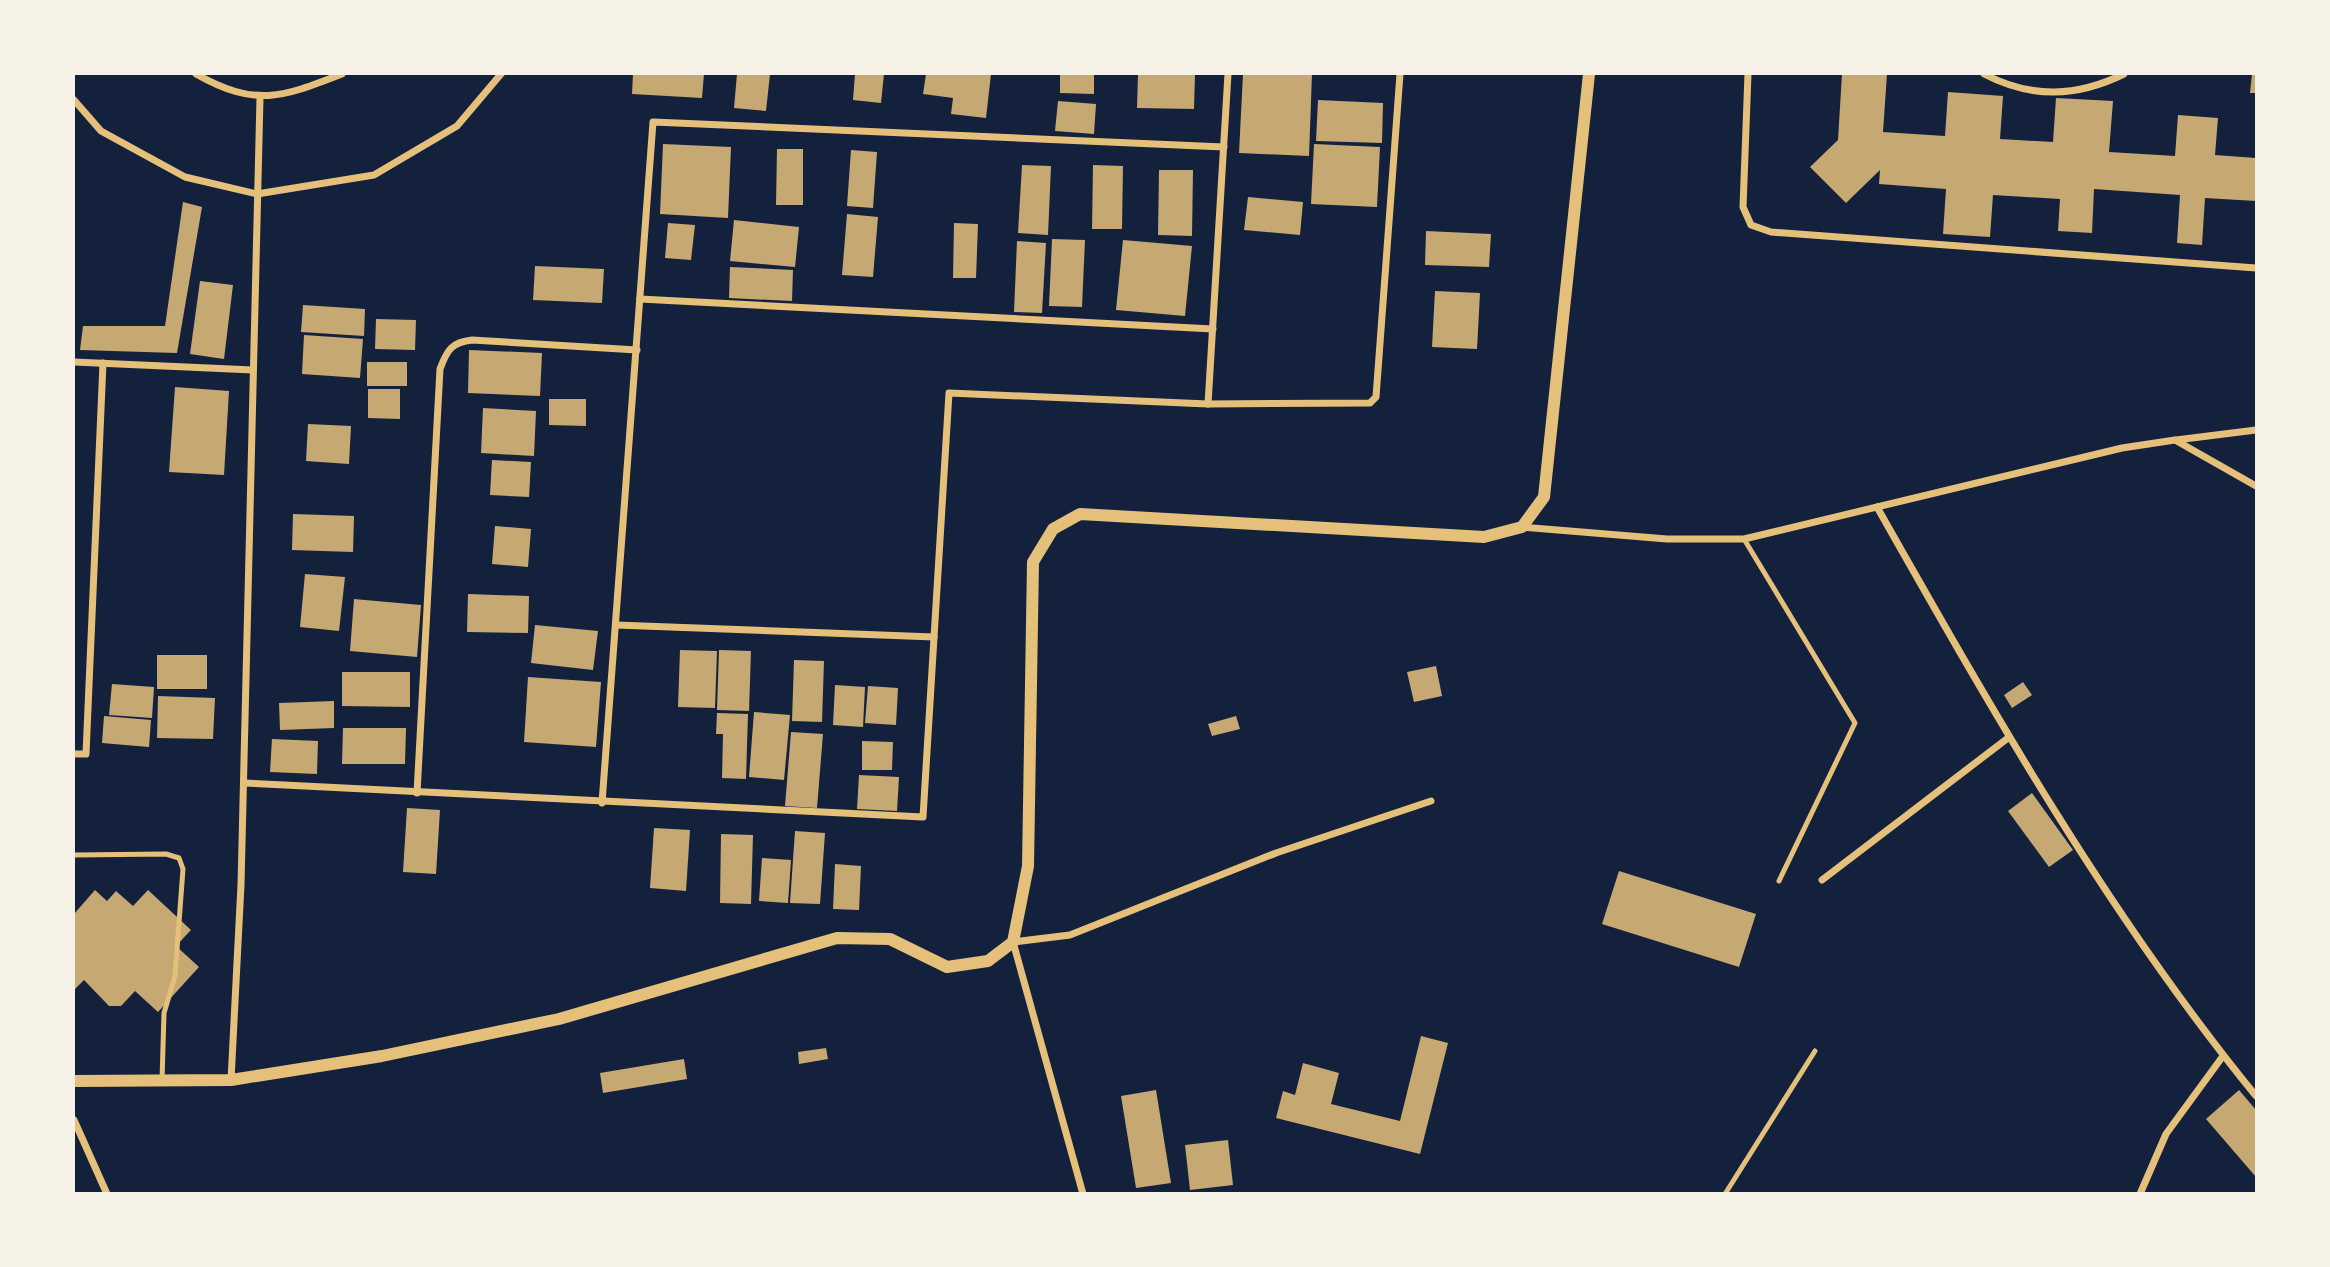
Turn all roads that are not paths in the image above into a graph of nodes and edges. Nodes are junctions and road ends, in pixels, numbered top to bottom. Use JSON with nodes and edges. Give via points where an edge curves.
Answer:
{"nodes":[{"id":1,"x":196,"y":74,"type":"edge"},
{"id":2,"x":342,"y":74,"type":"edge"},
{"id":3,"x":500,"y":74,"type":"edge"},
{"id":4,"x":1228,"y":74,"type":"edge"},
{"id":5,"x":1400,"y":74,"type":"edge"},
{"id":6,"x":1589,"y":74,"type":"edge"},
{"id":7,"x":1748,"y":74,"type":"edge"},
{"id":8,"x":1984,"y":74,"type":"edge"},
{"id":9,"x":2124,"y":74,"type":"edge"},
{"id":10,"x":260,"y":98,"type":"junction"},
{"id":11,"x":74,"y":100,"type":"edge"},
{"id":12,"x":1224,"y":147,"type":"junction"},
{"id":13,"x":257,"y":194,"type":"junction"},
{"id":14,"x":2256,"y":268,"type":"edge"},
{"id":15,"x":640,"y":299,"type":"junction"},
{"id":16,"x":1213,"y":329,"type":"junction"},
{"id":17,"x":636,"y":350,"type":"junction"},
{"id":18,"x":74,"y":362,"type":"edge"},
{"id":19,"x":103,"y":363,"type":"junction"},
{"id":20,"x":253,"y":370,"type":"junction"},
{"id":21,"x":1208,"y":404,"type":"junction"},
{"id":22,"x":2256,"y":430,"type":"edge"},
{"id":23,"x":2175,"y":440,"type":"junction"},
{"id":24,"x":2256,"y":485,"type":"edge"},
{"id":25,"x":1877,"y":507,"type":"junction"},
{"id":26,"x":1522,"y":527,"type":"junction"},
{"id":27,"x":1744,"y":539,"type":"junction"},
{"id":28,"x":616,"y":625,"type":"junction"},
{"id":29,"x":934,"y":637,"type":"junction"},
{"id":30,"x":2008,"y":738,"type":"junction"},
{"id":31,"x":74,"y":754,"type":"edge"},
{"id":32,"x":244,"y":783,"type":"junction"},
{"id":33,"x":417,"y":793,"type":"junction"},
{"id":34,"x":1431,"y":801,"type":"dead end"},
{"id":35,"x":602,"y":803,"type":"junction"},
{"id":36,"x":74,"y":855,"type":"edge"},
{"id":37,"x":1822,"y":880,"type":"dead end"},
{"id":38,"x":1779,"y":881,"type":"dead end"},
{"id":39,"x":1013,"y":942,"type":"junction"},
{"id":40,"x":1815,"y":1051,"type":"dead end"},
{"id":41,"x":2224,"y":1056,"type":"junction"},
{"id":42,"x":230,"y":1080,"type":"junction"},
{"id":43,"x":74,"y":1081,"type":"edge"},
{"id":44,"x":162,"y":1081,"type":"junction"},
{"id":45,"x":2256,"y":1096,"type":"edge"},
{"id":46,"x":74,"y":1120,"type":"edge"},
{"id":47,"x":107,"y":1194,"type":"edge"},
{"id":48,"x":1083,"y":1194,"type":"edge"},
{"id":49,"x":1725,"y":1194,"type":"edge"},
{"id":50,"x":2140,"y":1194,"type":"edge"}],
"edges":[{"from":1,"to":10,"type":"street"},
{"from":2,"to":10,"type":"street","via":[[297,92]]},
{"from":3,"to":13,"type":"street","via":[[457,126],[374,175]]},
{"from":4,"to":12,"type":"street"},
{"from":5,"to":21,"type":"street","via":[[1374,401],[1364,405]]},
{"from":6,"to":26,"type":"street","via":[[1544,497]]},
{"from":7,"to":14,"type":"street","via":[[1743,206],[1751,225],[1770,232]]},
{"from":8,"to":9,"type":"street","via":[[2054,94],[2101,85]]},
{"from":10,"to":13,"type":"street"},
{"from":11,"to":13,"type":"street","via":[[101,131],[185,177]]},
{"from":12,"to":15,"type":"street","via":[[653,122]]},
{"from":12,"to":16,"type":"street"},
{"from":13,"to":20,"type":"street"},
{"from":15,"to":16,"type":"street"},
{"from":15,"to":17,"type":"street"},
{"from":16,"to":21,"type":"street"},
{"from":17,"to":28,"type":"street"},
{"from":17,"to":33,"type":"street","via":[[472,340],[457,342],[446,351],[440,369]]},
{"from":18,"to":19,"type":"street"},
{"from":19,"to":20,"type":"street"},
{"from":19,"to":31,"type":"street","via":[[86,754]]},
{"from":20,"to":32,"type":"street"},
{"from":21,"to":29,"type":"street","via":[[949,393]]},
{"from":22,"to":23,"type":"street"},
{"from":23,"to":24,"type":"street"},
{"from":23,"to":25,"type":"street","via":[[2122,448]]},
{"from":25,"to":27,"type":"street"},
{"from":25,"to":30,"type":"street"},
{"from":26,"to":27,"type":"street"},
{"from":26,"to":39,"type":"street","via":[[1484,537],[1080,514],[1053,529],[1032,562],[1028,866]]},
{"from":27,"to":38,"type":"lane","via":[[1855,723]]},
{"from":28,"to":29,"type":"street"},
{"from":28,"to":35,"type":"street"},
{"from":29,"to":35,"type":"street","via":[[923,817]]},
{"from":30,"to":37,"type":"street"},
{"from":30,"to":41,"type":"street","via":[[2179,999]]},
{"from":32,"to":33,"type":"street"},
{"from":32,"to":42,"type":"street"},
{"from":33,"to":35,"type":"street"},
{"from":34,"to":39,"type":"street","via":[[1276,853],[1070,935]]},
{"from":36,"to":44,"type":"lane","via":[[166,854],[179,858],[183,869],[177,963],[164,1013]]},
{"from":39,"to":42,"type":"street","via":[[988,961],[947,967],[890,939],[837,938],[559,1019],[382,1056]]},
{"from":39,"to":48,"type":"street"},
{"from":40,"to":49,"type":"lane"},
{"from":41,"to":45,"type":"street"},
{"from":41,"to":50,"type":"street","via":[[2165,1135]]},
{"from":42,"to":44,"type":"street"},
{"from":43,"to":44,"type":"street"},
{"from":46,"to":47,"type":"street"}]}
